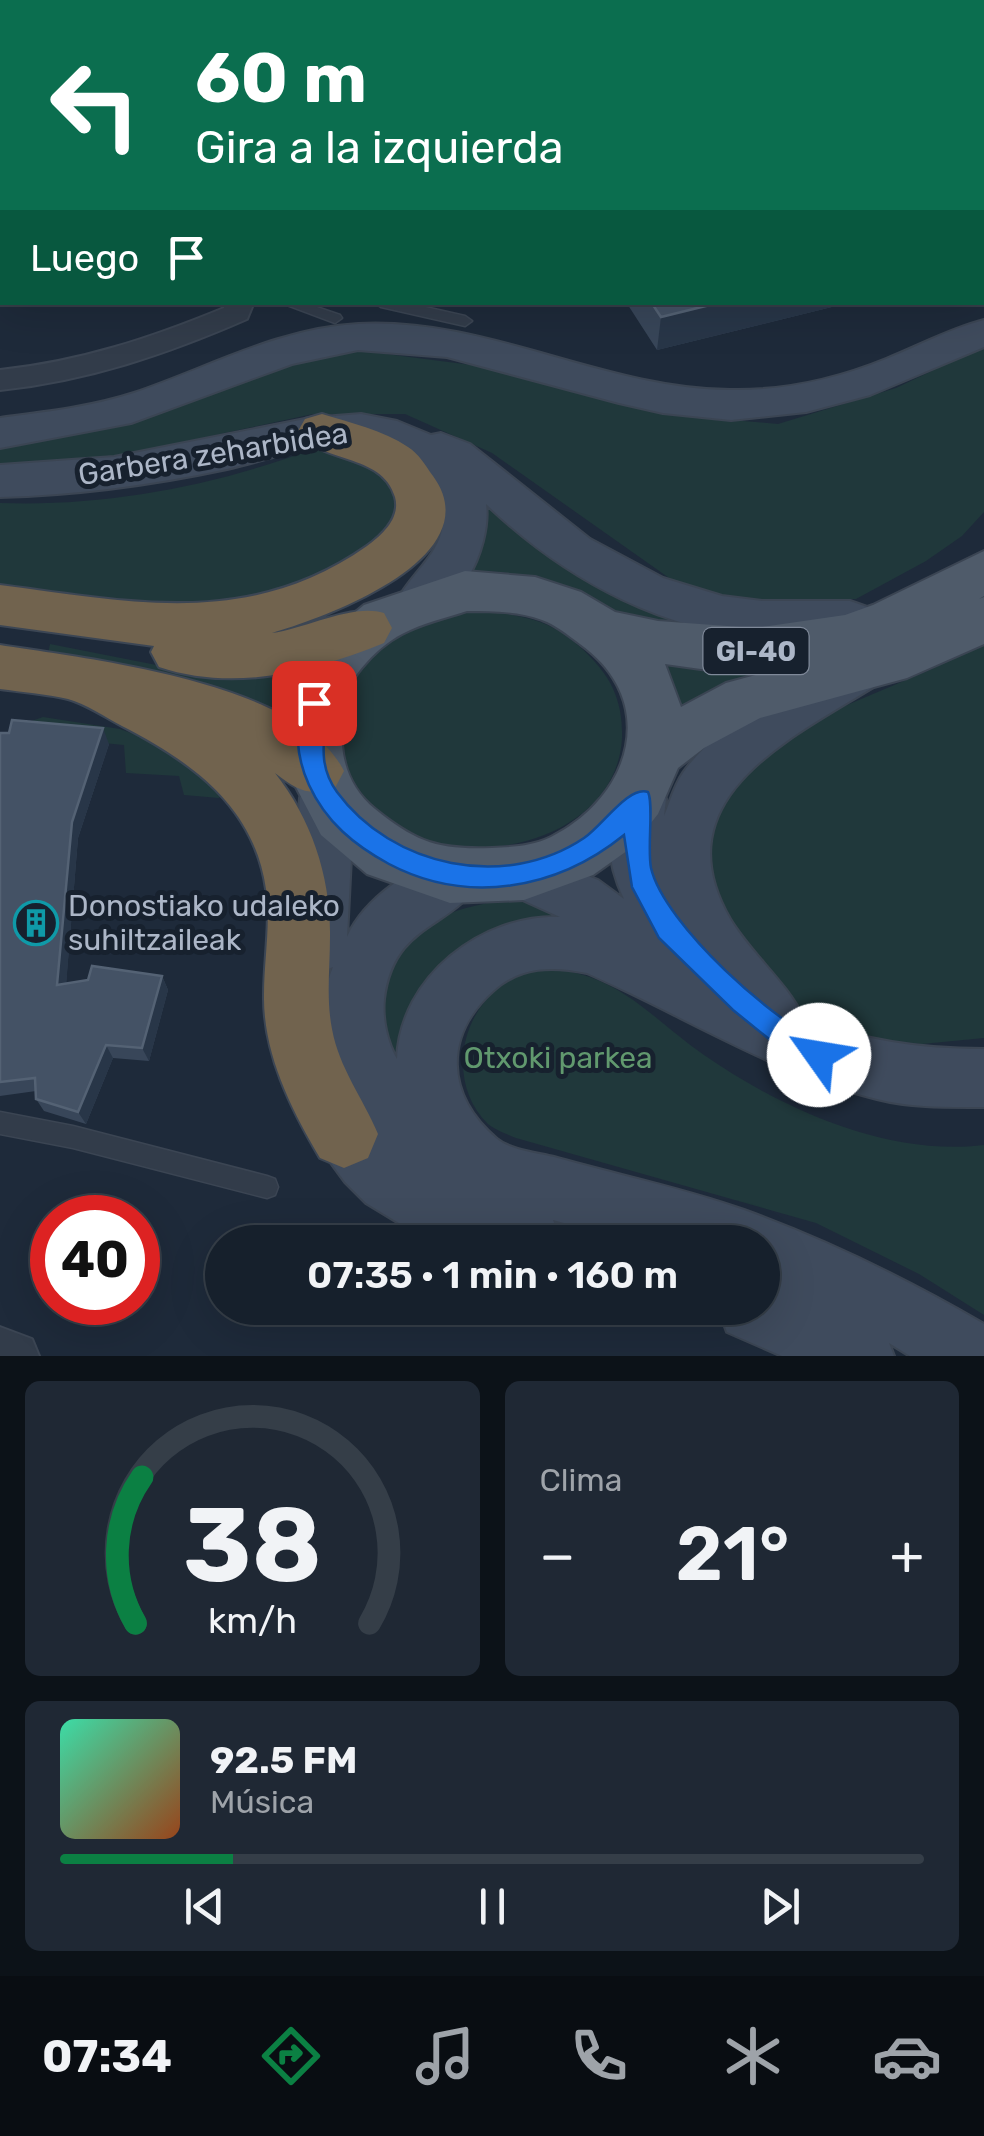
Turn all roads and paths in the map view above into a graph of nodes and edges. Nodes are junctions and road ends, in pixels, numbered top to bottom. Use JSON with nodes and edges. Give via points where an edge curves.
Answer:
{"nodes":[{"id":1,"x":239,"y":305,"type":"edge"},
{"id":2,"x":295,"y":305,"type":"edge"},
{"id":3,"x":394,"y":305,"type":"edge"},
{"id":4,"x":984,"y":314,"type":"edge"},
{"id":5,"x":335,"y":318,"type":"junction"},
{"id":6,"x":465,"y":321,"type":"junction"},
{"id":7,"x":984,"y":333,"type":"edge"},
{"id":8,"x":0,"y":380,"type":"edge"},
{"id":9,"x":0,"y":412,"type":"edge"},
{"id":10,"x":322,"y":431,"type":"junction"},
{"id":11,"x":384,"y":431,"type":"junction"},
{"id":12,"x":0,"y":433,"type":"edge"},
{"id":13,"x":0,"y":481,"type":"edge"},
{"id":14,"x":984,"y":571,"type":"edge"},
{"id":15,"x":422,"y":599,"type":"junction"},
{"id":16,"x":0,"y":605,"type":"edge"},
{"id":17,"x":903,"y":616,"type":"junction"},
{"id":18,"x":984,"y":618,"type":"edge"},
{"id":19,"x":0,"y":622,"type":"edge"},
{"id":20,"x":365,"y":628,"type":"junction"},
{"id":21,"x":606,"y":631,"type":"junction"},
{"id":22,"x":0,"y":667,"type":"edge"},
{"id":23,"x":858,"y":671,"type":"junction"},
{"id":24,"x":84,"y":681,"type":"junction"},
{"id":25,"x":648,"y":776,"type":"junction"},
{"id":26,"x":321,"y":784,"type":"junction"},
{"id":27,"x":522,"y":874,"type":"junction"},
{"id":28,"x":454,"y":876,"type":"junction"},
{"id":29,"x":714,"y":1002,"type":"junction"},
{"id":30,"x":800,"y":1047,"type":"junction"},
{"id":31,"x":984,"y":1078,"type":"edge"},
{"id":32,"x":0,"y":1122,"type":"edge"},
{"id":33,"x":344,"y":1134,"type":"junction"},
{"id":34,"x":482,"y":1170,"type":"junction"},
{"id":35,"x":267,"y":1187,"type":"dead end"},
{"id":36,"x":469,"y":1225,"type":"edge"},
{"id":37,"x":681,"y":1225,"type":"edge"},
{"id":38,"x":780,"y":1257,"type":"edge"},
{"id":39,"x":780,"y":1321,"type":"edge"},
{"id":40,"x":0,"y":1351,"type":"edge"},
{"id":41,"x":847,"y":1351,"type":"edge"},
{"id":42,"x":15,"y":1356,"type":"edge"},
{"id":43,"x":976,"y":1356,"type":"edge"}],
"edges":[{"from":1,"to":8,"type":"street","via":[[236,313],[148,350]]},
{"from":2,"to":5,"type":"lane"},
{"from":3,"to":6,"type":"lane"},
{"from":4,"to":6,"type":"street","via":[[826,370],[730,381],[645,372]]},
{"from":5,"to":6,"type":"street"},
{"from":5,"to":9,"type":"street","via":[[248,339],[129,384]]},
{"from":7,"to":12,"type":"street","via":[[862,384],[711,405],[624,391],[446,340],[355,337],[281,352],[146,404]]},
{"from":10,"to":11,"type":"street","name":"Garbera zeharbidea"},
{"from":10,"to":13,"type":"street","name":"Garbera zeharbidea","via":[[95,476]]},
{"from":10,"to":16,"type":"highway","via":[[385,456],[407,473],[418,496],[410,538],[348,585],[269,615],[188,626]]},
{"from":11,"to":15,"type":"street","name":"Garbera zeharbidea","via":[[436,460],[464,505],[462,542]]},
{"from":11,"to":17,"type":"street","via":[[449,452],[591,564],[650,595],[756,622]]},
{"from":14,"to":17,"type":"main road","number":"GI-40"},
{"from":15,"to":20,"type":"main road"},
{"from":15,"to":21,"type":"main road","via":[[502,591],[557,605]]},
{"from":17,"to":21,"type":"main road","number":"GI-40","via":[[839,639],[779,650],[694,648]]},
{"from":18,"to":23,"type":"main road","number":"GI-40","via":[[888,664]]},
{"from":19,"to":20,"type":"highway","via":[[241,658],[304,650]]},
{"from":20,"to":26,"type":"main road","via":[[328,668],[316,692],[309,745]]},
{"from":21,"to":25,"type":"main road","via":[[642,674],[653,699],[658,726]]},
{"from":22,"to":24,"type":"highway"},
{"from":23,"to":25,"type":"main road","number":"GI-40","via":[[746,700],[684,732]]},
{"from":23,"to":30,"type":"street","via":[[726,759],[699,797],[686,842],[686,871],[702,928],[748,994]]},
{"from":24,"to":26,"type":"highway","via":[[212,708],[267,734]]},
{"from":24,"to":33,"type":"highway","via":[[218,756],[274,819],[287,846],[299,908],[295,985],[301,1037],[323,1100]]},
{"from":25,"to":27,"type":"main road","via":[[618,825],[591,846]]},
{"from":25,"to":30,"type":"street","via":[[635,820],[638,865],[661,920],[704,967]]},
{"from":26,"to":28,"type":"main road","via":[[343,820],[390,855]]},
{"from":26,"to":33,"type":"street","via":[[324,891],[313,1023],[322,1080]]},
{"from":27,"to":28,"type":"main road"},
{"from":27,"to":29,"type":"street","via":[[624,928]]},
{"from":28,"to":34,"type":"street","via":[[373,942],[354,1005],[372,1077],[392,1109],[436,1149]]},
{"from":29,"to":30,"type":"street"},
{"from":29,"to":34,"type":"street","via":[[615,956],[570,943],[524,946],[481,964],[447,998],[435,1021],[427,1072],[444,1124]]},
{"from":30,"to":31,"type":"street","via":[[878,1073]]},
{"from":32,"to":35,"type":"lane"},
{"from":33,"to":36,"type":"street","via":[[380,1174],[424,1206]]},
{"from":34,"to":37,"type":"street"},
{"from":38,"to":43,"type":"street"},
{"from":39,"to":41,"type":"street"},
{"from":40,"to":42,"type":"street"}]}
